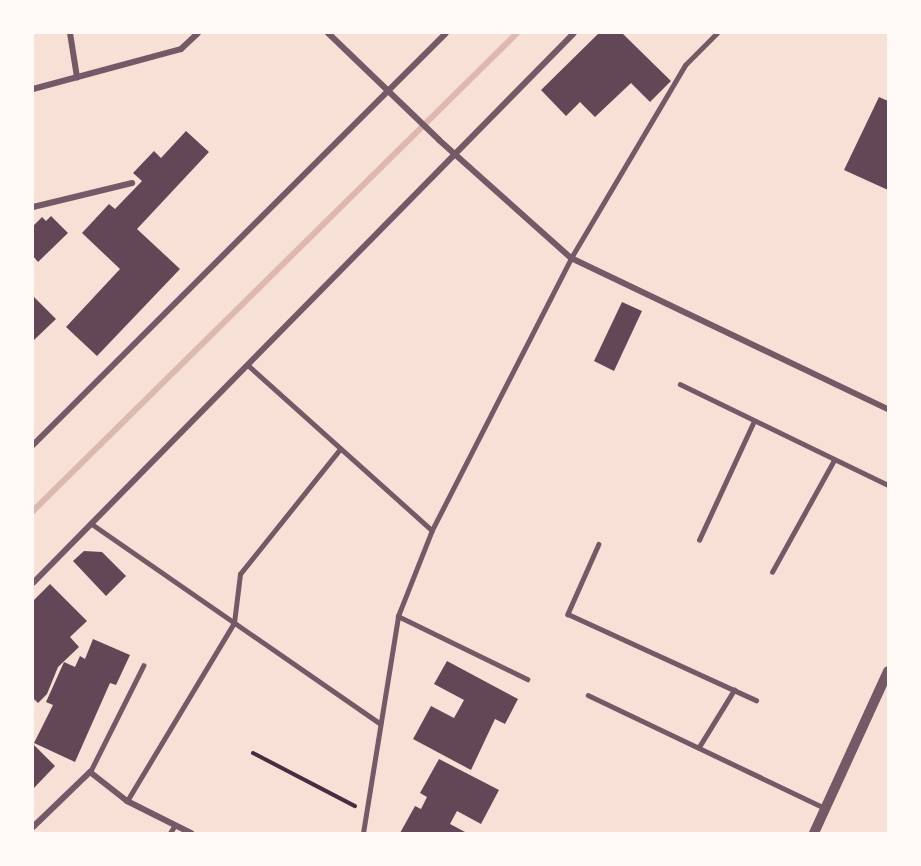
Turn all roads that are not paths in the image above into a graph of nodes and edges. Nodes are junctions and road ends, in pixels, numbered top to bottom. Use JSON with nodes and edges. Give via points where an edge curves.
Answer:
{"nodes":[{"id":1,"x":70,"y":33,"type":"edge"},
{"id":2,"x":198,"y":33,"type":"edge"},
{"id":3,"x":328,"y":33,"type":"edge"},
{"id":4,"x":446,"y":33,"type":"edge"},
{"id":5,"x":574,"y":33,"type":"edge"},
{"id":6,"x":717,"y":33,"type":"edge"},
{"id":7,"x":76,"y":77,"type":"junction"},
{"id":8,"x":33,"y":89,"type":"edge"},
{"id":9,"x":391,"y":91,"type":"junction"},
{"id":10,"x":457,"y":156,"type":"junction"},
{"id":11,"x":132,"y":183,"type":"dead end"},
{"id":12,"x":33,"y":207,"type":"edge"},
{"id":13,"x":571,"y":258,"type":"junction"},
{"id":14,"x":249,"y":366,"type":"junction"},
{"id":15,"x":680,"y":384,"type":"dead end"},
{"id":16,"x":888,"y":409,"type":"edge"},
{"id":17,"x":754,"y":422,"type":"junction"},
{"id":18,"x":33,"y":445,"type":"edge"},
{"id":19,"x":340,"y":449,"type":"junction"},
{"id":20,"x":834,"y":460,"type":"junction"},
{"id":21,"x":888,"y":485,"type":"edge"},
{"id":22,"x":92,"y":524,"type":"junction"},
{"id":23,"x":432,"y":530,"type":"junction"},
{"id":24,"x":699,"y":540,"type":"dead end"},
{"id":25,"x":599,"y":544,"type":"dead end"},
{"id":26,"x":772,"y":572,"type":"dead end"},
{"id":27,"x":33,"y":583,"type":"edge"},
{"id":28,"x":399,"y":616,"type":"junction"},
{"id":29,"x":234,"y":622,"type":"junction"},
{"id":30,"x":143,"y":666,"type":"dead end"},
{"id":31,"x":888,"y":671,"type":"edge"},
{"id":32,"x":527,"y":678,"type":"dead end"},
{"id":33,"x":734,"y":690,"type":"junction"},
{"id":34,"x":588,"y":695,"type":"dead end"},
{"id":35,"x":756,"y":700,"type":"dead end"},
{"id":36,"x":379,"y":723,"type":"junction"},
{"id":37,"x":699,"y":747,"type":"junction"},
{"id":38,"x":90,"y":772,"type":"junction"},
{"id":39,"x":127,"y":801,"type":"junction"},
{"id":40,"x":825,"y":808,"type":"junction"},
{"id":41,"x":175,"y":825,"type":"junction"},
{"id":42,"x":33,"y":827,"type":"edge"},
{"id":43,"x":170,"y":833,"type":"edge"},
{"id":44,"x":191,"y":833,"type":"edge"},
{"id":45,"x":363,"y":833,"type":"edge"},
{"id":46,"x":814,"y":833,"type":"edge"}],
"edges":[{"from":1,"to":7,"type":"street"},
{"from":2,"to":7,"type":"street","via":[[180,49]]},
{"from":3,"to":9,"type":"street"},
{"from":4,"to":9,"type":"street"},
{"from":5,"to":10,"type":"street"},
{"from":6,"to":13,"type":"lane","via":[[685,65]]},
{"from":7,"to":8,"type":"street"},
{"from":9,"to":10,"type":"street"},
{"from":9,"to":18,"type":"street"},
{"from":10,"to":13,"type":"street"},
{"from":10,"to":14,"type":"street"},
{"from":11,"to":12,"type":"street"},
{"from":13,"to":16,"type":"street"},
{"from":13,"to":23,"type":"lane"},
{"from":14,"to":19,"type":"lane"},
{"from":14,"to":22,"type":"street"},
{"from":15,"to":17,"type":"lane"},
{"from":17,"to":20,"type":"lane"},
{"from":17,"to":24,"type":"lane"},
{"from":19,"to":23,"type":"lane"},
{"from":19,"to":29,"type":"lane","via":[[240,574]]},
{"from":20,"to":21,"type":"lane"},
{"from":20,"to":26,"type":"lane"},
{"from":22,"to":27,"type":"street"},
{"from":22,"to":29,"type":"lane"},
{"from":23,"to":28,"type":"lane"},
{"from":25,"to":33,"type":"lane","via":[[568,614]]},
{"from":28,"to":32,"type":"lane"},
{"from":28,"to":36,"type":"lane"},
{"from":29,"to":36,"type":"lane"},
{"from":29,"to":39,"type":"lane"},
{"from":30,"to":38,"type":"lane"},
{"from":31,"to":40,"type":"street"},
{"from":33,"to":35,"type":"lane"},
{"from":33,"to":37,"type":"lane"},
{"from":34,"to":37,"type":"lane"},
{"from":36,"to":45,"type":"lane"},
{"from":37,"to":40,"type":"lane"},
{"from":38,"to":39,"type":"street"},
{"from":38,"to":42,"type":"street"},
{"from":39,"to":41,"type":"street"},
{"from":40,"to":46,"type":"street"},
{"from":41,"to":43,"type":"lane"},
{"from":41,"to":44,"type":"street"}]}
